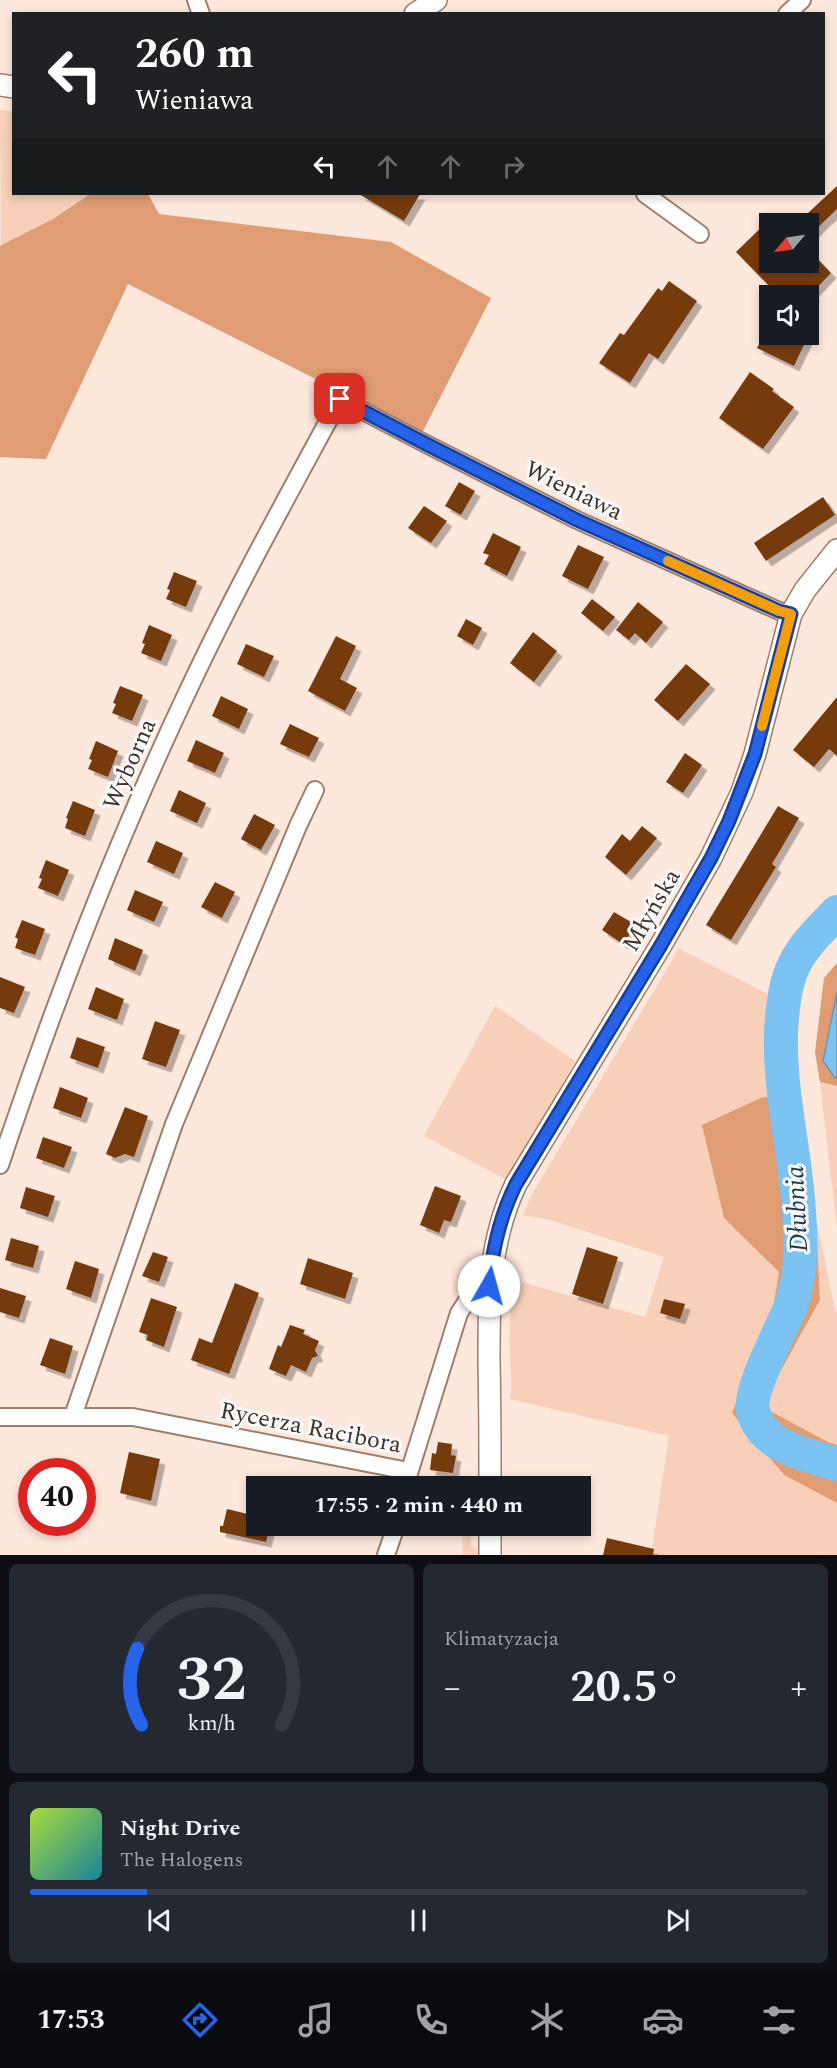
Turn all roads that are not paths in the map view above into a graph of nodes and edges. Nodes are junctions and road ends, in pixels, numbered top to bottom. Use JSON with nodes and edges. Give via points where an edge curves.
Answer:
{"nodes":[{"id":1,"x":436,"y":0,"type":"edge"},
{"id":2,"x":802,"y":0,"type":"edge"},
{"id":3,"x":418,"y":12,"type":"edge"},
{"id":4,"x":790,"y":12,"type":"edge"},
{"id":5,"x":646,"y":195,"type":"edge"},
{"id":6,"x":700,"y":234,"type":"dead end"},
{"id":7,"x":340,"y":399,"type":"joint"},
{"id":8,"x":837,"y":550,"type":"edge"},
{"id":9,"x":791,"y":614,"type":"junction"},
{"id":10,"x":315,"y":790,"type":"dead end"},
{"id":11,"x":0,"y":1165,"type":"edge"},
{"id":12,"x":489,"y":1286,"type":"junction"},
{"id":13,"x":73,"y":1416,"type":"junction"},
{"id":14,"x":0,"y":1417,"type":"edge"},
{"id":15,"x":394,"y":1476,"type":"edge"},
{"id":16,"x":408,"y":1476,"type":"edge"},
{"id":17,"x":490,"y":1476,"type":"edge"},
{"id":18,"x":393,"y":1536,"type":"edge"},
{"id":19,"x":490,"y":1536,"type":"edge"},
{"id":20,"x":386,"y":1555,"type":"edge"},
{"id":21,"x":490,"y":1555,"type":"edge"}],
"edges":[{"from":1,"to":3,"type":"street"},
{"from":2,"to":4,"type":"street"},
{"from":5,"to":6,"type":"street"},
{"from":7,"to":9,"type":"street","name":"Wieniawa","via":[[577,520]]},
{"from":7,"to":11,"type":"street","name":"Wyborna","via":[[227,612],[162,748],[96,901]]},
{"from":8,"to":9,"type":"street","name":"Młyńska"},
{"from":9,"to":12,"type":"street","name":"Młyńska","via":[[755,754],[729,821],[666,935],[516,1184],[500,1222]]},
{"from":10,"to":13,"type":"street","via":[[174,1124]]},
{"from":12,"to":16,"type":"street","name":"Rycerza Racibora","via":[[467,1301],[459,1313]]},
{"from":12,"to":17,"type":"street","name":"Młyńska"},
{"from":13,"to":14,"type":"street","name":"Rycerza Racibora"},
{"from":13,"to":15,"type":"street","name":"Rycerza Racibora","via":[[133,1417]]},
{"from":18,"to":20,"type":"street"},
{"from":19,"to":21,"type":"street"}]}
